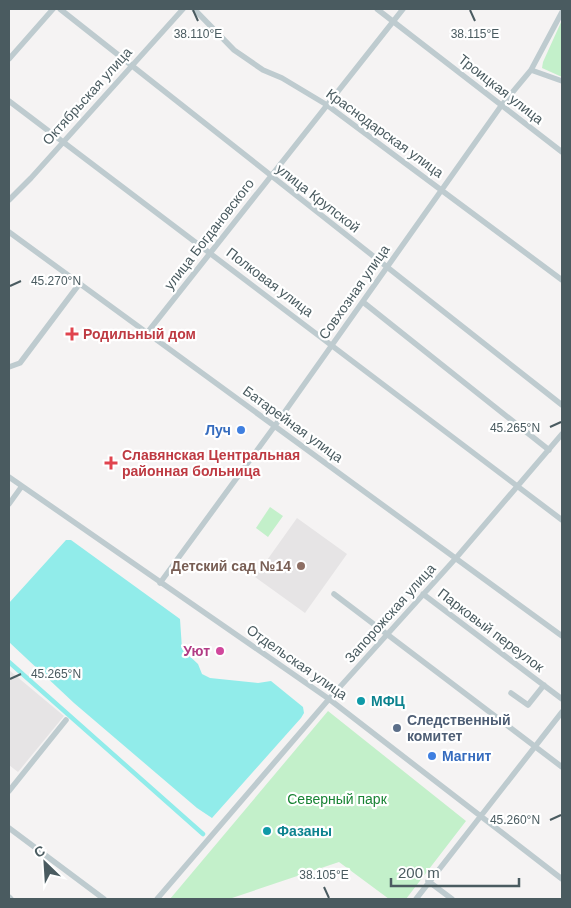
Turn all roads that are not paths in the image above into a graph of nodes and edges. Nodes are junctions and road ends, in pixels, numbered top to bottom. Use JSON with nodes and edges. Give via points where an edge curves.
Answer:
{"nodes":[{"id":1,"x":52,"y":9,"type":"edge"},
{"id":2,"x":60,"y":9,"type":"edge"},
{"id":3,"x":183,"y":9,"type":"edge"},
{"id":4,"x":194,"y":9,"type":"edge"},
{"id":5,"x":377,"y":9,"type":"edge"},
{"id":6,"x":403,"y":9,"type":"edge"},
{"id":7,"x":557,"y":9,"type":"edge"},
{"id":8,"x":562,"y":12,"type":"edge"},
{"id":9,"x":393,"y":22,"type":"junction"},
{"id":10,"x":9,"y":59,"type":"edge"},
{"id":11,"x":131,"y":66,"type":"junction"},
{"id":12,"x":531,"y":70,"type":"junction"},
{"id":13,"x":562,"y":81,"type":"edge"},
{"id":14,"x":9,"y":102,"type":"edge"},
{"id":15,"x":327,"y":105,"type":"junction"},
{"id":16,"x":501,"y":106,"type":"junction"},
{"id":17,"x":64,"y":142,"type":"junction"},
{"id":18,"x":562,"y":152,"type":"edge"},
{"id":19,"x":270,"y":176,"type":"junction"},
{"id":20,"x":442,"y":189,"type":"junction"},
{"id":21,"x":9,"y":200,"type":"edge"},
{"id":22,"x":9,"y":232,"type":"edge"},
{"id":23,"x":210,"y":252,"type":"junction"},
{"id":24,"x":388,"y":267,"type":"junction"},
{"id":25,"x":562,"y":280,"type":"edge"},
{"id":26,"x":80,"y":283,"type":"junction"},
{"id":27,"x":363,"y":302,"type":"junction"},
{"id":28,"x":147,"y":333,"type":"junction"},
{"id":29,"x":332,"y":345,"type":"junction"},
{"id":30,"x":9,"y":367,"type":"edge"},
{"id":31,"x":562,"y":405,"type":"edge"},
{"id":32,"x":274,"y":426,"type":"junction"},
{"id":33,"x":562,"y":434,"type":"edge"},
{"id":34,"x":550,"y":450,"type":"junction"},
{"id":35,"x":9,"y":477,"type":"edge"},
{"id":36,"x":22,"y":486,"type":"junction"},
{"id":37,"x":518,"y":487,"type":"junction"},
{"id":38,"x":9,"y":504,"type":"edge"},
{"id":39,"x":562,"y":520,"type":"edge"},
{"id":40,"x":456,"y":558,"type":"junction"},
{"id":41,"x":160,"y":583,"type":"junction"},
{"id":42,"x":334,"y":594,"type":"dead end"},
{"id":43,"x":423,"y":594,"type":"junction"},
{"id":44,"x":386,"y":635,"type":"junction"},
{"id":45,"x":562,"y":636,"type":"edge"},
{"id":46,"x":544,"y":685,"type":"junction"},
{"id":47,"x":511,"y":692,"type":"dead end"},
{"id":48,"x":329,"y":699,"type":"junction"},
{"id":49,"x":562,"y":699,"type":"edge"},
{"id":50,"x":562,"y":712,"type":"edge"},
{"id":51,"x":66,"y":720,"type":"dead end"},
{"id":52,"x":535,"y":747,"type":"junction"},
{"id":53,"x":562,"y":767,"type":"edge"},
{"id":54,"x":9,"y":791,"type":"edge"},
{"id":55,"x":480,"y":816,"type":"junction"},
{"id":56,"x":9,"y":828,"type":"edge"},
{"id":57,"x":562,"y":879,"type":"edge"},
{"id":58,"x":428,"y":881,"type":"junction"},
{"id":59,"x":104,"y":899,"type":"edge"},
{"id":60,"x":157,"y":899,"type":"edge"},
{"id":61,"x":416,"y":899,"type":"edge"},
{"id":62,"x":452,"y":899,"type":"edge"}],
"edges":[{"from":1,"to":10,"type":"street"},
{"from":2,"to":11,"type":"street","name":"улица Крупской"},
{"from":3,"to":11,"type":"street","name":"Октябрьская улица"},
{"from":4,"to":15,"type":"street","name":"Краснодарская улица","via":[[234,50],[262,70]]},
{"from":5,"to":9,"type":"street","name":"Троицкая улица"},
{"from":6,"to":9,"type":"street","name":"улица Богдановского"},
{"from":7,"to":8,"type":"street"},
{"from":8,"to":12,"type":"street","name":"Совхозная улица"},
{"from":9,"to":15,"type":"street","name":"улица Богдановского"},
{"from":9,"to":16,"type":"street","name":"Троицкая улица"},
{"from":11,"to":17,"type":"street","name":"Октябрьская улица"},
{"from":11,"to":19,"type":"street","name":"улица Крупской"},
{"from":12,"to":13,"type":"street"},
{"from":12,"to":16,"type":"street","name":"Совхозная улица"},
{"from":14,"to":17,"type":"street","name":"Полковая улица"},
{"from":15,"to":19,"type":"street","name":"улица Богдановского"},
{"from":15,"to":20,"type":"street","name":"Краснодарская улица"},
{"from":16,"to":18,"type":"street","name":"Троицкая улица"},
{"from":16,"to":20,"type":"street","name":"Совхозная улица"},
{"from":17,"to":21,"type":"street","name":"Октябрьская улица"},
{"from":17,"to":23,"type":"street","name":"Полковая улица"},
{"from":19,"to":23,"type":"street","name":"улица Богдановского"},
{"from":19,"to":24,"type":"street","name":"улица Крупской"},
{"from":20,"to":24,"type":"street","name":"Совхозная улица"},
{"from":20,"to":25,"type":"street","name":"Краснодарская улица"},
{"from":22,"to":26,"type":"street","name":"Батарейная улица"},
{"from":23,"to":28,"type":"street","name":"улица Богдановского"},
{"from":23,"to":29,"type":"street","name":"Полковая улица"},
{"from":24,"to":27,"type":"street","name":"Совхозная улица"},
{"from":24,"to":31,"type":"street","name":"улица Крупской"},
{"from":26,"to":28,"type":"street","name":"Батарейная улица"},
{"from":26,"to":30,"type":"street","via":[[20,363]]},
{"from":27,"to":29,"type":"street","name":"Совхозная улица"},
{"from":27,"to":34,"type":"street"},
{"from":28,"to":32,"type":"street","name":"Батарейная улица"},
{"from":29,"to":32,"type":"street","name":"Совхозная улица"},
{"from":29,"to":37,"type":"street","name":"Полковая улица"},
{"from":32,"to":40,"type":"street","name":"Батарейная улица"},
{"from":32,"to":41,"type":"street","name":"Совхозная улица"},
{"from":33,"to":34,"type":"street","name":"Запорожская улица"},
{"from":34,"to":37,"type":"street","name":"Запорожская улица"},
{"from":35,"to":36,"type":"street","name":"Отдельская улица"},
{"from":36,"to":38,"type":"street"},
{"from":36,"to":41,"type":"street","name":"Отдельская улица"},
{"from":37,"to":39,"type":"street","name":"Полковая улица"},
{"from":37,"to":40,"type":"street","name":"Запорожская улица"},
{"from":40,"to":43,"type":"street","name":"Запорожская улица"},
{"from":40,"to":45,"type":"street","name":"Батарейная улица"},
{"from":41,"to":48,"type":"street","name":"Отдельская улица"},
{"from":42,"to":44,"type":"street"},
{"from":43,"to":44,"type":"street","name":"Запорожская улица"},
{"from":43,"to":46,"type":"street","name":"Парковый переулок"},
{"from":44,"to":48,"type":"street","name":"Запорожская улица"},
{"from":44,"to":52,"type":"street"},
{"from":46,"to":47,"type":"street","name":"Парковый переулок","via":[[528,705]]},
{"from":46,"to":49,"type":"street","name":"Парковый переулок"},
{"from":48,"to":55,"type":"street","name":"Отдельская улица"},
{"from":48,"to":60,"type":"street","name":"Запорожская улица"},
{"from":50,"to":52,"type":"street"},
{"from":51,"to":54,"type":"street"},
{"from":52,"to":53,"type":"street"},
{"from":52,"to":55,"type":"street"},
{"from":55,"to":57,"type":"street","name":"Отдельская улица"},
{"from":55,"to":58,"type":"street"},
{"from":56,"to":59,"type":"street"},
{"from":58,"to":61,"type":"street"},
{"from":58,"to":62,"type":"street"}]}
